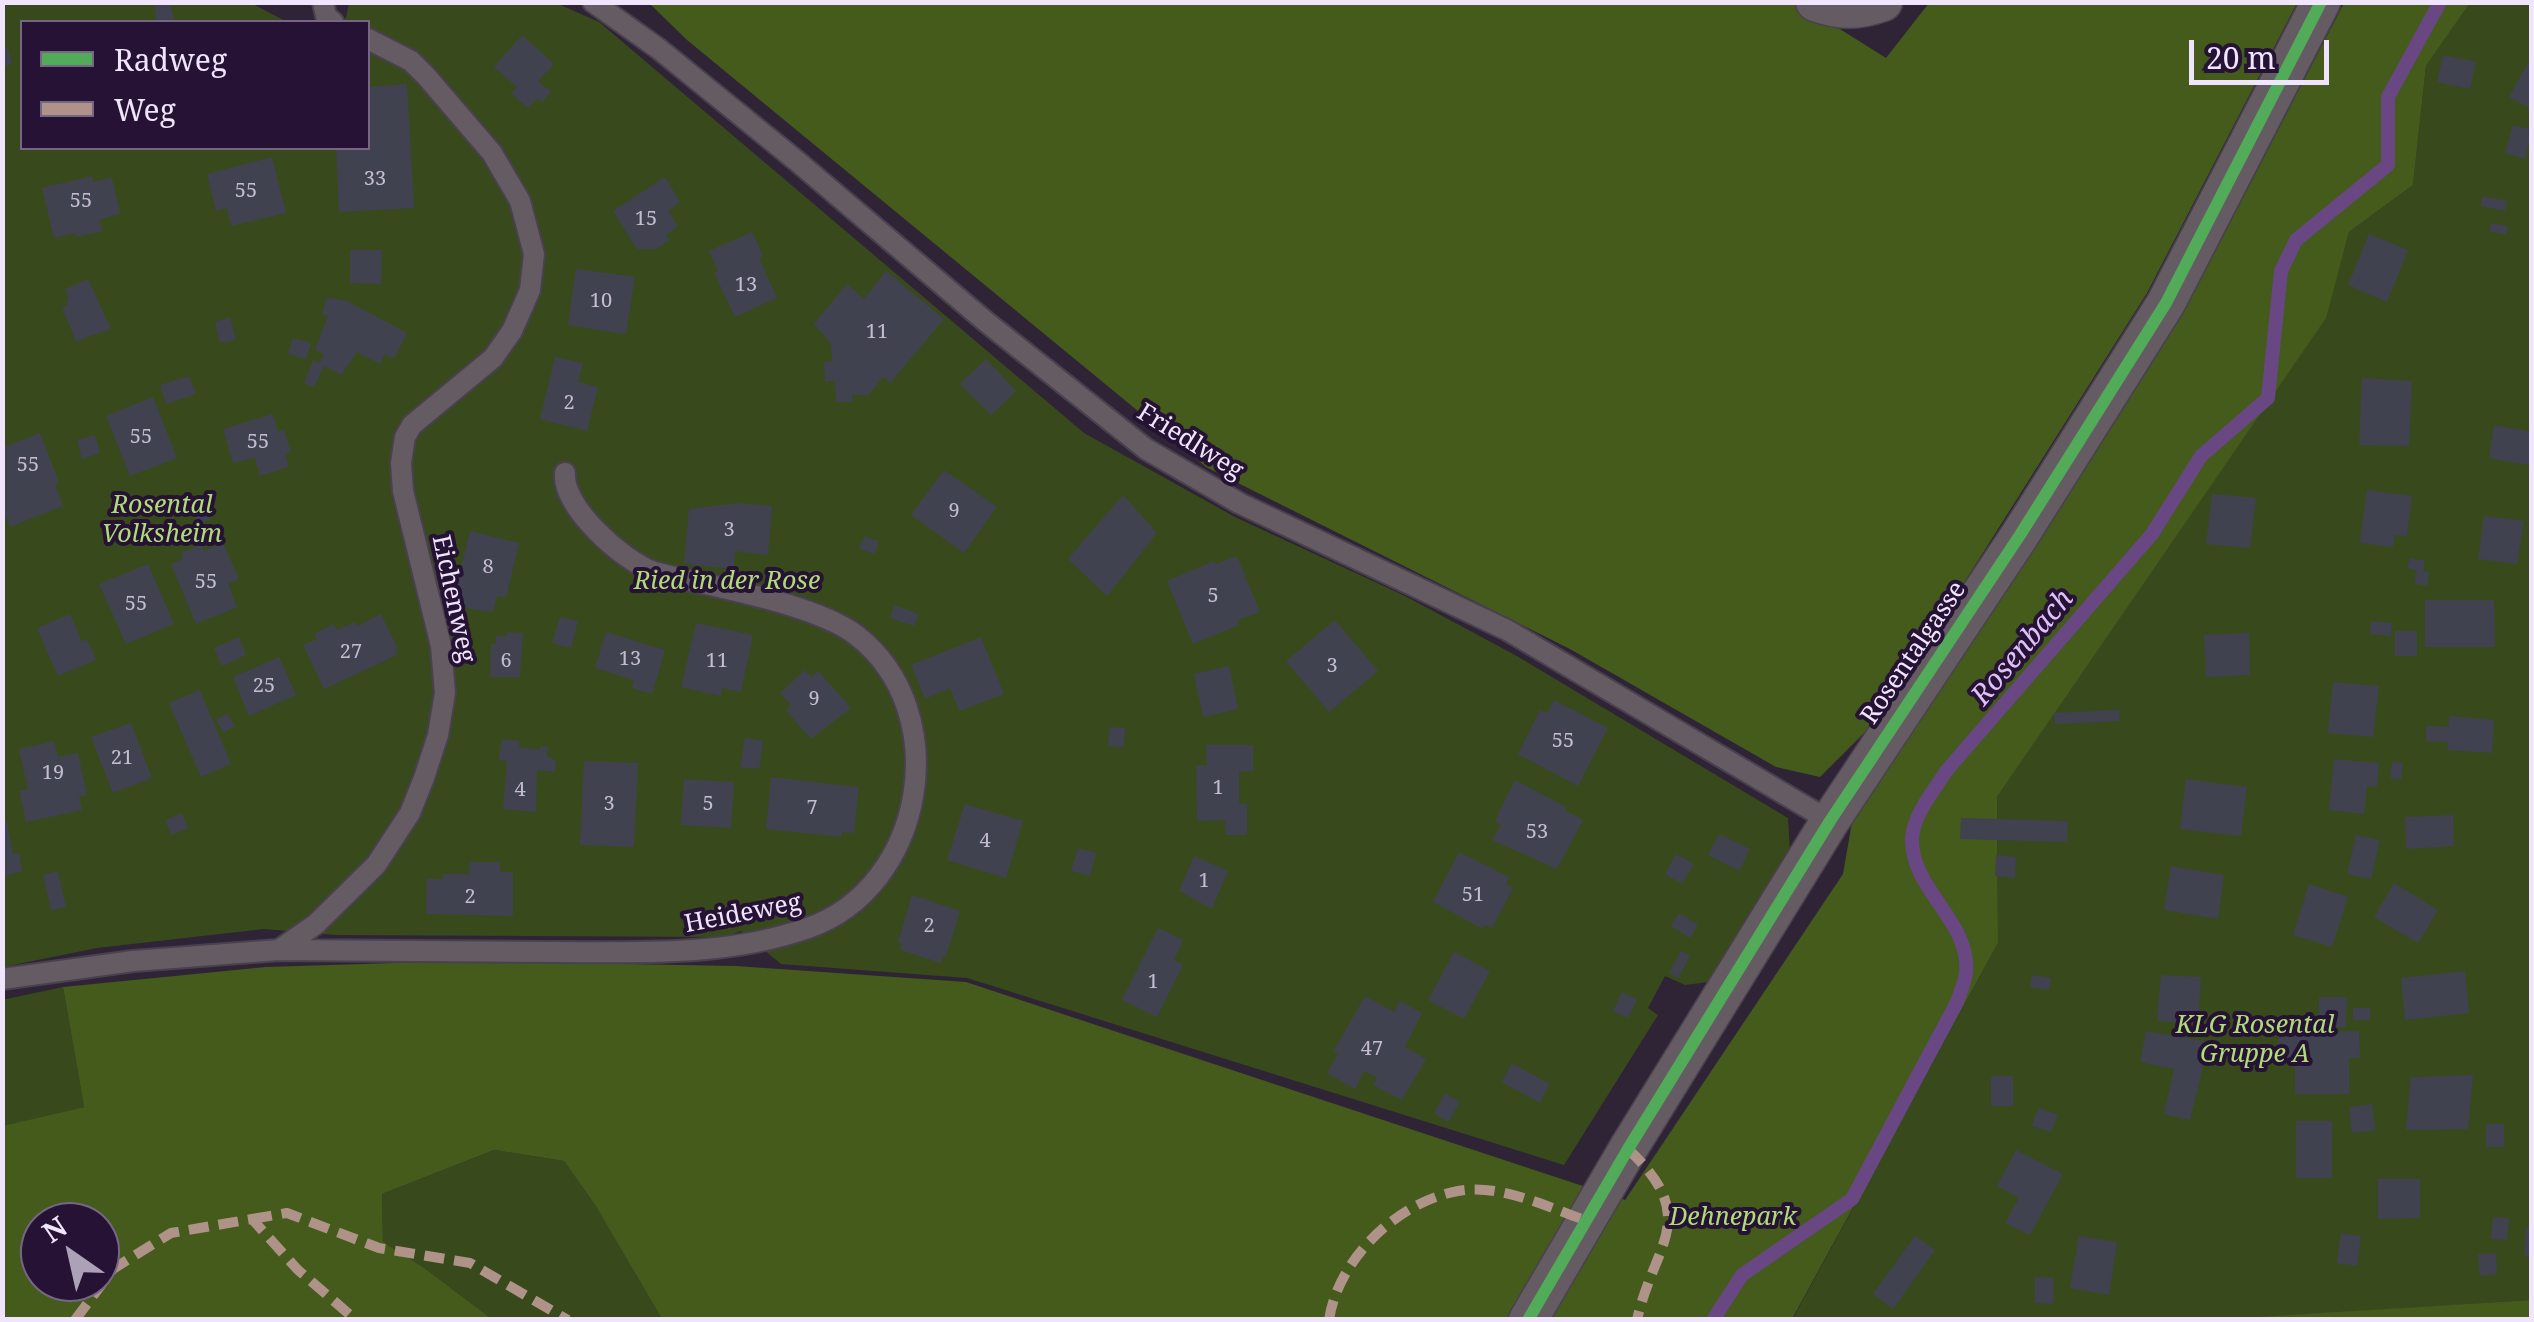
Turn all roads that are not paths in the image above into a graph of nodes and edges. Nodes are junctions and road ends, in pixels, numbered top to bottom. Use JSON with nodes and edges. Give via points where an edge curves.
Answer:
{"nodes":[{"id":1,"x":593,"y":2,"type":"edge"},
{"id":2,"x":1815,"y":2,"type":"edge"},
{"id":3,"x":1883,"y":2,"type":"edge"},
{"id":4,"x":2321,"y":2,"type":"edge"},
{"id":5,"x":370,"y":39,"type":"edge"},
{"id":6,"x":566,"y":473,"type":"dead end"},
{"id":7,"x":1830,"y":821,"type":"junction"},
{"id":8,"x":279,"y":950,"type":"junction"},
{"id":9,"x":2,"y":979,"type":"edge"},
{"id":10,"x":1528,"y":1320,"type":"edge"}],
"edges":[{"from":1,"to":7,"type":"lane","name":"Friedlweg","via":[[1146,449],[1239,502],[1507,630]]},
{"from":2,"to":3,"type":"street","via":[[1861,10]]},
{"from":4,"to":7,"type":"street","name":"Rosentalgasse","via":[[2166,303]]},
{"from":5,"to":8,"type":"lane","name":"Eichenweg","via":[[411,62],[492,152],[526,216],[533,271],[517,321],[493,358],[404,438],[404,491],[441,646],[444,692],[424,778],[376,866]]},
{"from":6,"to":8,"type":"lane","name":"Heideweg","via":[[571,498],[634,564],[810,612],[847,629],[877,656],[900,688],[916,752],[913,802],[891,857],[861,897],[830,919],[710,951]]},
{"from":7,"to":10,"type":"street","name":"Rosentalgasse"},
{"from":8,"to":9,"type":"lane"}]}
